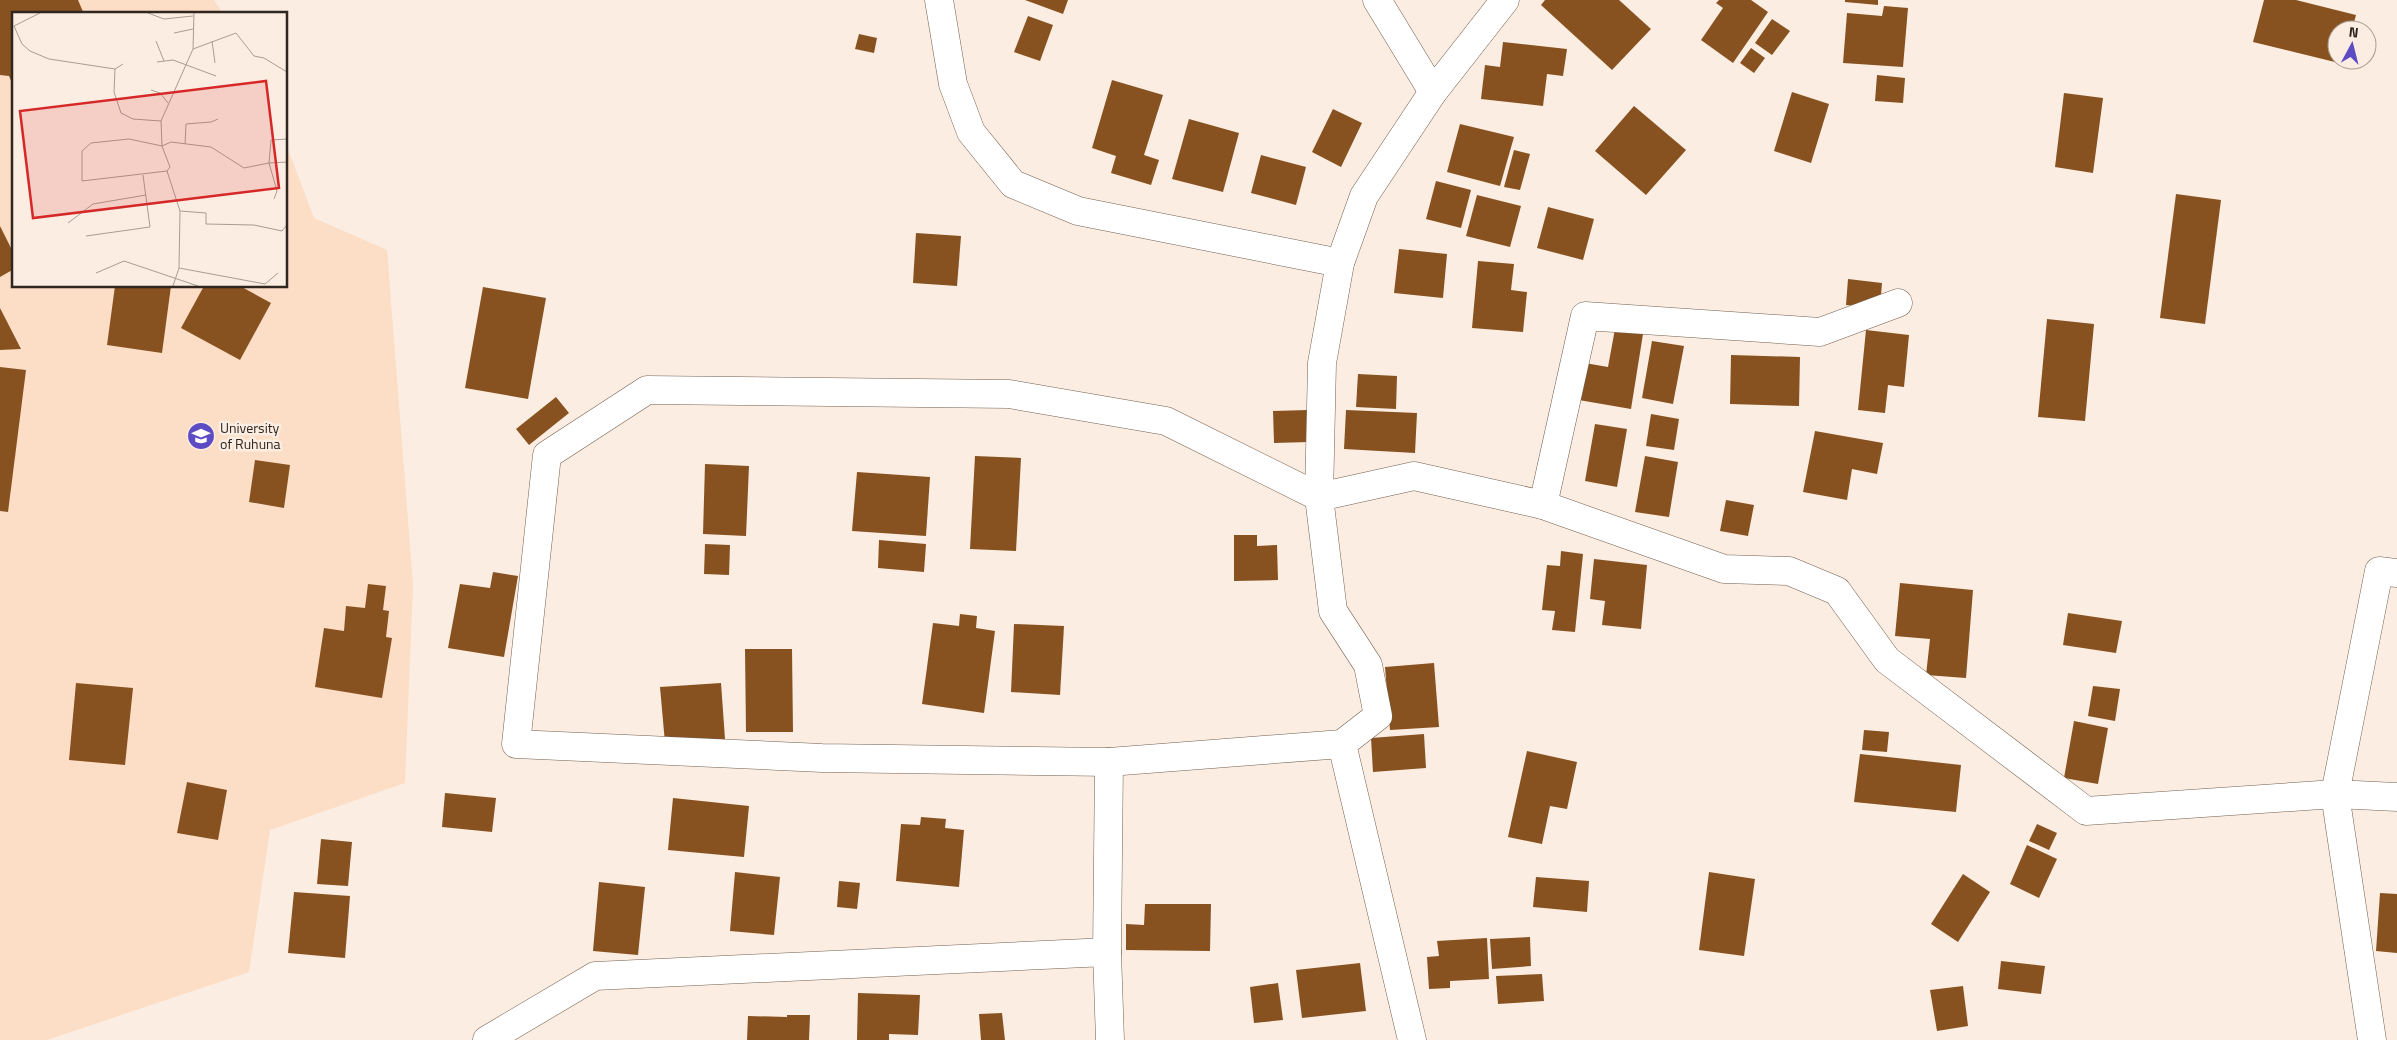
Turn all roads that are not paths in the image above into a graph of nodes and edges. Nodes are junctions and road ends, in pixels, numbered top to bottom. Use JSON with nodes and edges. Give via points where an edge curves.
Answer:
{"nodes":[{"id":1,"x":939,"y":0,"type":"edge"},
{"id":2,"x":1377,"y":0,"type":"edge"},
{"id":3,"x":1505,"y":0,"type":"edge"},
{"id":4,"x":1433,"y":92,"type":"junction"},
{"id":5,"x":1340,"y":263,"type":"junction"},
{"id":6,"x":1898,"y":303,"type":"dead end"},
{"id":7,"x":1319,"y":497,"type":"junction"},
{"id":8,"x":1543,"y":505,"type":"junction"},
{"id":9,"x":2397,"y":573,"type":"edge"},
{"id":10,"x":1342,"y":744,"type":"junction"},
{"id":11,"x":1109,"y":762,"type":"junction"},
{"id":12,"x":2335,"y":794,"type":"junction"},
{"id":13,"x":2397,"y":797,"type":"edge"},
{"id":14,"x":1107,"y":952,"type":"junction"},
{"id":15,"x":487,"y":1040,"type":"edge"},
{"id":16,"x":1110,"y":1040,"type":"edge"},
{"id":17,"x":1412,"y":1040,"type":"edge"},
{"id":18,"x":2372,"y":1040,"type":"edge"}],
"edges":[{"from":1,"to":5,"type":"street","via":[[953,84],[971,132],[1013,184],[1078,212]]},
{"from":2,"to":4,"type":"street"},
{"from":3,"to":4,"type":"street"},
{"from":4,"to":5,"type":"street","via":[[1364,196]]},
{"from":5,"to":7,"type":"street","via":[[1322,363]]},
{"from":6,"to":8,"type":"street","via":[[1820,332],[1585,316]]},
{"from":7,"to":8,"type":"street","via":[[1414,476]]},
{"from":7,"to":10,"type":"street","via":[[1334,611],[1368,665],[1378,716]]},
{"from":7,"to":11,"type":"street","via":[[1166,421],[1009,394],[647,390],[547,455],[516,744],[822,758]]},
{"from":8,"to":12,"type":"street","via":[[1724,570],[1789,571],[1837,591],[1887,660],[2086,811]]},
{"from":9,"to":12,"type":"street","via":[[2379,572]]},
{"from":10,"to":11,"type":"street"},
{"from":10,"to":17,"type":"street"},
{"from":11,"to":14,"type":"street"},
{"from":12,"to":13,"type":"street"},
{"from":12,"to":18,"type":"street"},
{"from":14,"to":15,"type":"street","via":[[595,976]]},
{"from":14,"to":16,"type":"street"}]}
